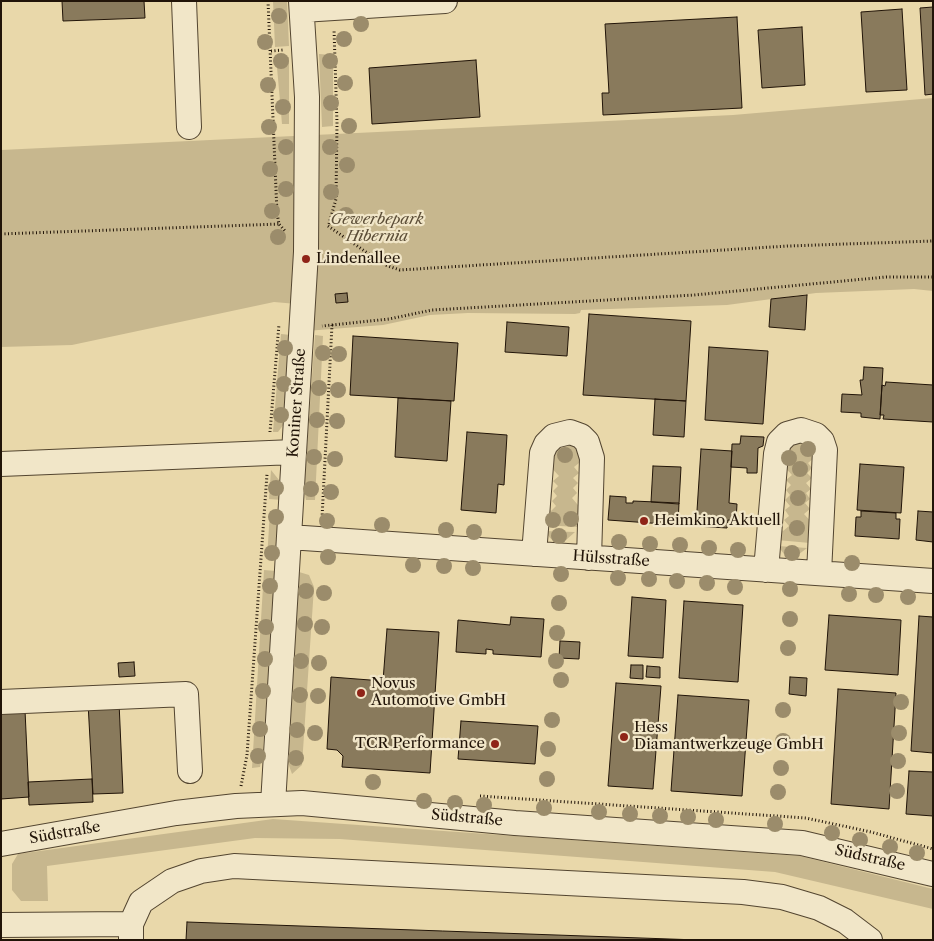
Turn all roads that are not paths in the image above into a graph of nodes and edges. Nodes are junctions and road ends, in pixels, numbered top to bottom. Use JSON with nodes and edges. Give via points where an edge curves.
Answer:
{"nodes":[{"id":1,"x":184,"y":1,"type":"edge"},
{"id":2,"x":445,"y":1,"type":"edge"},
{"id":3,"x":392,"y":3,"type":"edge"},
{"id":4,"x":301,"y":6,"type":"edge"},
{"id":5,"x":189,"y":128,"type":"dead end"},
{"id":6,"x":294,"y":452,"type":"junction"},
{"id":7,"x":1,"y":464,"type":"edge"},
{"id":8,"x":288,"y":537,"type":"junction"},
{"id":9,"x":534,"y":554,"type":"junction"},
{"id":10,"x":590,"y":558,"type":"junction"},
{"id":11,"x":766,"y":570,"type":"junction"},
{"id":12,"x":819,"y":573,"type":"junction"},
{"id":13,"x":933,"y":581,"type":"edge"},
{"id":14,"x":1,"y":702,"type":"edge"},
{"id":15,"x":190,"y":771,"type":"dead end"},
{"id":16,"x":273,"y":804,"type":"junction"},
{"id":17,"x":1,"y":844,"type":"edge"},
{"id":18,"x":933,"y":874,"type":"edge"},
{"id":19,"x":1,"y":924,"type":"edge"},
{"id":20,"x":131,"y":932,"type":"edge"},
{"id":21,"x":870,"y":940,"type":"edge"}],
"edges":[{"from":1,"to":5,"type":"street"},
{"from":2,"to":3,"type":"street"},
{"from":3,"to":4,"type":"street"},
{"from":4,"to":6,"type":"street","name":"Koniner Straße","via":[[307,97],[306,252],[311,312]]},
{"from":6,"to":7,"type":"street"},
{"from":6,"to":8,"type":"street","name":"Koniner Straße"},
{"from":8,"to":9,"type":"street","name":"Hülsstraße"},
{"from":8,"to":16,"type":"street","name":"Koniner Straße"},
{"from":9,"to":10,"type":"street","name":"Hülsstraße"},
{"from":9,"to":10,"type":"street","via":[[542,453],[554,436],[570,432],[587,442],[592,458]]},
{"from":10,"to":11,"type":"street","name":"Hülsstraße"},
{"from":11,"to":12,"type":"street","name":"Hülsstraße"},
{"from":11,"to":12,"type":"street","via":[[776,454],[787,434],[801,430],[816,435],[825,450]]},
{"from":12,"to":13,"type":"street","name":"Hülsstraße"},
{"from":14,"to":15,"type":"street","via":[[186,694]]},
{"from":16,"to":17,"type":"street","name":"Südstraße","via":[[176,812]]},
{"from":16,"to":18,"type":"street","name":"Südstraße","via":[[323,805],[515,823],[802,843]]},
{"from":19,"to":20,"type":"street"},
{"from":20,"to":21,"type":"street","via":[[141,902],[172,881],[202,870],[234,866],[743,892],[782,897],[819,908],[845,921]]}]}
